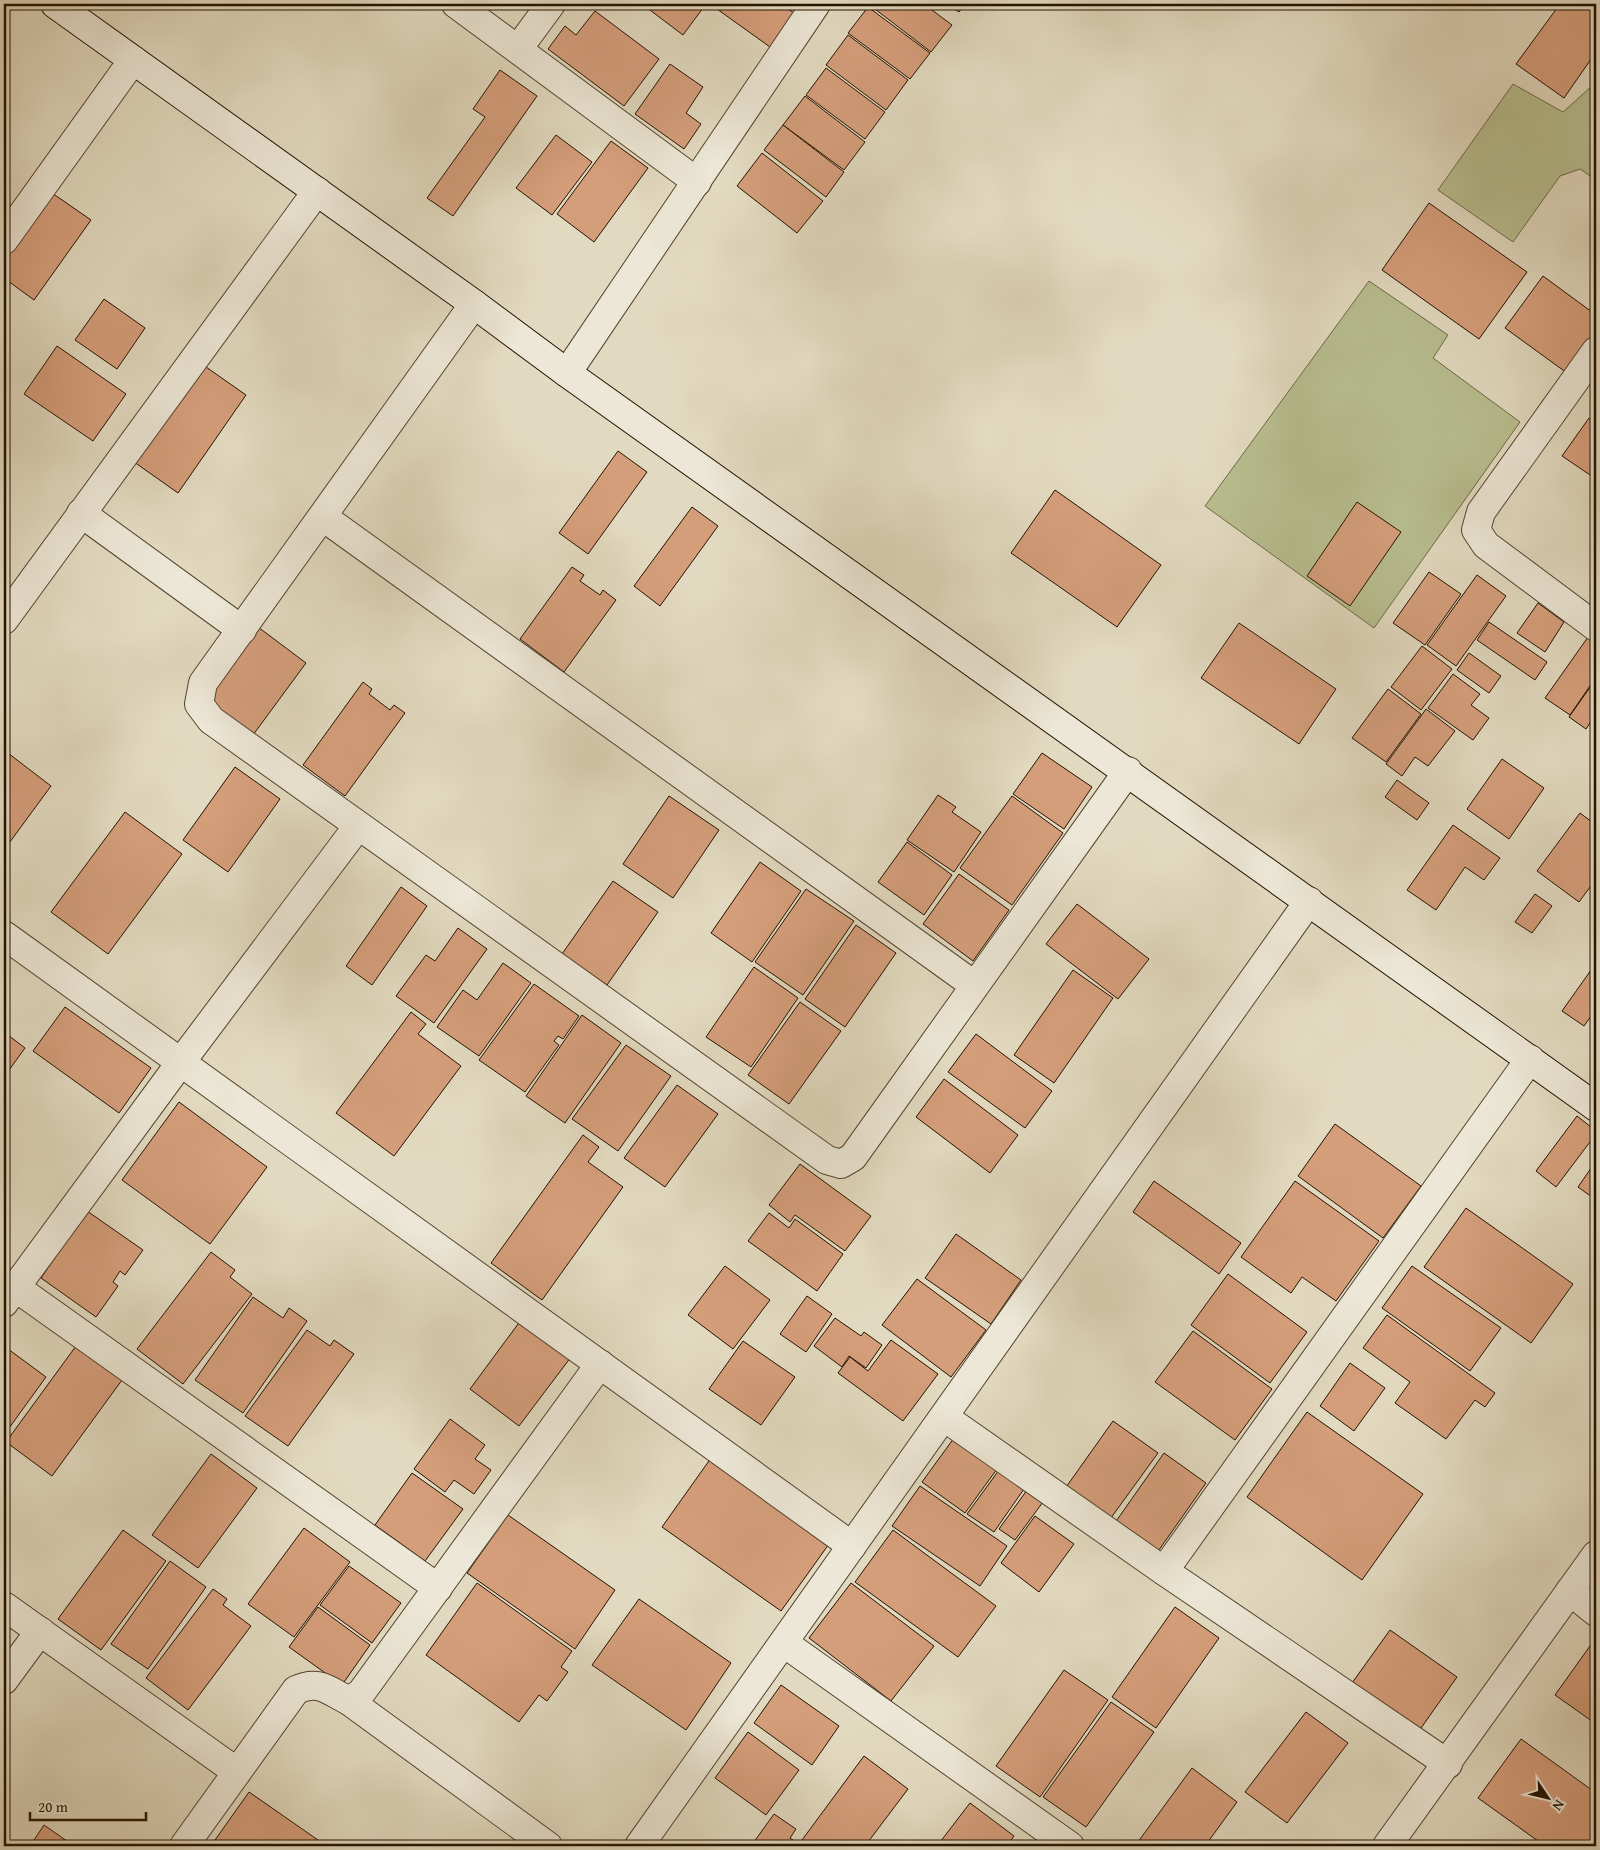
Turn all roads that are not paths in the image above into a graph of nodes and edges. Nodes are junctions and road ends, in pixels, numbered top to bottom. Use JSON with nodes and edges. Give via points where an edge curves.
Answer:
{"nodes":[{"id":1,"x":55,"y":4,"type":"edge"},
{"id":2,"x":456,"y":4,"type":"edge"},
{"id":3,"x":551,"y":4,"type":"edge"},
{"id":4,"x":816,"y":4,"type":"edge"},
{"id":5,"x":518,"y":49,"type":"junction"},
{"id":6,"x":133,"y":60,"type":"junction"},
{"id":7,"x":696,"y":182,"type":"junction"},
{"id":8,"x":317,"y":191,"type":"junction"},
{"id":9,"x":4,"y":240,"type":"edge"},
{"id":10,"x":474,"y":304,"type":"junction"},
{"id":11,"x":1596,"y":351,"type":"edge"},
{"id":12,"x":567,"y":373,"type":"junction"},
{"id":13,"x":81,"y":513,"type":"junction"},
{"id":14,"x":322,"y":517,"type":"junction"},
{"id":15,"x":4,"y":620,"type":"edge"},
{"id":16,"x":1596,"y":627,"type":"edge"},
{"id":17,"x":242,"y":630,"type":"junction"},
{"id":18,"x":1128,"y":771,"type":"junction"},
{"id":19,"x":358,"y":826,"type":"junction"},
{"id":20,"x":1309,"y":901,"type":"junction"},
{"id":21,"x":4,"y":934,"type":"edge"},
{"id":22,"x":974,"y":986,"type":"junction"},
{"id":23,"x":1530,"y":1059,"type":"junction"},
{"id":24,"x":181,"y":1062,"type":"junction"},
{"id":25,"x":1596,"y":1107,"type":"edge"},
{"id":26,"x":10,"y":1296,"type":"edge"},
{"id":27,"x":600,"y":1364,"type":"junction"},
{"id":28,"x":944,"y":1416,"type":"junction"},
{"id":29,"x":852,"y":1546,"type":"junction"},
{"id":30,"x":1596,"y":1555,"type":"edge"},
{"id":31,"x":1164,"y":1571,"type":"junction"},
{"id":32,"x":438,"y":1588,"type":"junction"},
{"id":33,"x":1570,"y":1591,"type":"junction"},
{"id":34,"x":4,"y":1606,"type":"edge"},
{"id":35,"x":1596,"y":1612,"type":"edge"},
{"id":36,"x":40,"y":1631,"type":"junction"},
{"id":37,"x":784,"y":1642,"type":"junction"},
{"id":38,"x":4,"y":1680,"type":"edge"},
{"id":39,"x":349,"y":1701,"type":"junction"},
{"id":40,"x":1448,"y":1764,"type":"junction"},
{"id":41,"x":237,"y":1772,"type":"junction"},
{"id":42,"x":184,"y":1846,"type":"edge"},
{"id":43,"x":548,"y":1846,"type":"edge"},
{"id":44,"x":639,"y":1846,"type":"edge"},
{"id":45,"x":1070,"y":1846,"type":"edge"},
{"id":46,"x":1387,"y":1846,"type":"edge"}],
"edges":[{"from":1,"to":6,"type":"street"},
{"from":2,"to":5,"type":"street"},
{"from":3,"to":5,"type":"street"},
{"from":4,"to":7,"type":"street"},
{"from":5,"to":7,"type":"street"},
{"from":6,"to":8,"type":"street"},
{"from":6,"to":9,"type":"street"},
{"from":7,"to":12,"type":"street"},
{"from":8,"to":10,"type":"street"},
{"from":8,"to":13,"type":"street"},
{"from":10,"to":12,"type":"street"},
{"from":10,"to":14,"type":"street"},
{"from":11,"to":16,"type":"street","via":[[1481,512],[1476,530],[1486,545]]},
{"from":12,"to":18,"type":"street"},
{"from":13,"to":15,"type":"street"},
{"from":13,"to":17,"type":"street"},
{"from":14,"to":17,"type":"street"},
{"from":14,"to":22,"type":"street"},
{"from":17,"to":19,"type":"street","via":[[202,683],[199,704],[211,720]]},
{"from":18,"to":20,"type":"street"},
{"from":18,"to":22,"type":"street"},
{"from":19,"to":22,"type":"street","via":[[827,1160],[841,1164],[853,1157]]},
{"from":19,"to":24,"type":"street"},
{"from":20,"to":23,"type":"street"},
{"from":20,"to":28,"type":"street"},
{"from":21,"to":24,"type":"street"},
{"from":23,"to":25,"type":"street"},
{"from":23,"to":31,"type":"street"},
{"from":24,"to":26,"type":"street"},
{"from":24,"to":27,"type":"street"},
{"from":26,"to":32,"type":"street"},
{"from":27,"to":29,"type":"street"},
{"from":27,"to":32,"type":"street"},
{"from":28,"to":29,"type":"street"},
{"from":28,"to":31,"type":"street"},
{"from":29,"to":37,"type":"street"},
{"from":30,"to":33,"type":"street"},
{"from":31,"to":40,"type":"street"},
{"from":32,"to":39,"type":"street","via":[[361,1693]]},
{"from":33,"to":35,"type":"street"},
{"from":33,"to":40,"type":"street"},
{"from":34,"to":36,"type":"street"},
{"from":36,"to":38,"type":"street"},
{"from":36,"to":41,"type":"street"},
{"from":37,"to":44,"type":"street"},
{"from":37,"to":45,"type":"street"},
{"from":39,"to":41,"type":"street","via":[[320,1686],[307,1684],[296,1690]]},
{"from":39,"to":43,"type":"street"},
{"from":40,"to":46,"type":"street"},
{"from":41,"to":42,"type":"street"}]}
